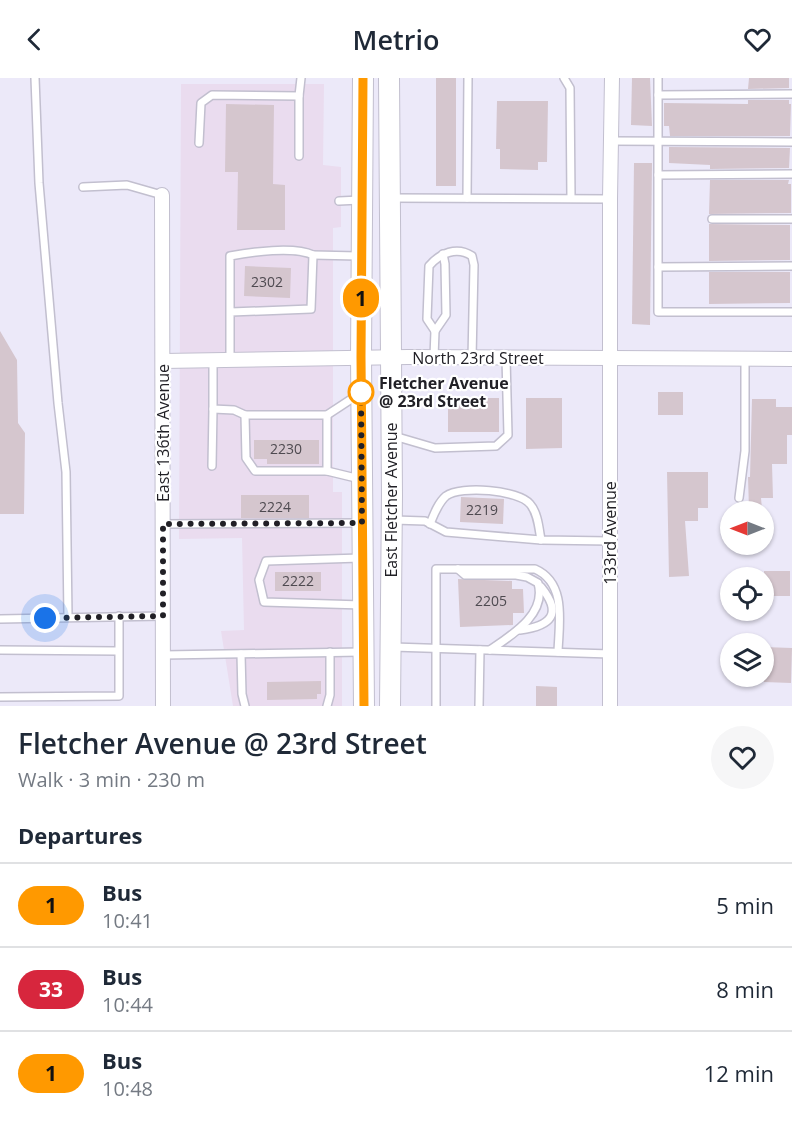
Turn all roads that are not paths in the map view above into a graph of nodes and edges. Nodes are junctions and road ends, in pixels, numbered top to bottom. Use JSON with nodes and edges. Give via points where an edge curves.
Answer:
{"nodes":[{"id":1,"x":35,"y":78,"type":"edge"},
{"id":2,"x":301,"y":78,"type":"edge"},
{"id":3,"x":363,"y":78,"type":"edge"},
{"id":4,"x":389,"y":78,"type":"edge"},
{"id":5,"x":468,"y":78,"type":"edge"},
{"id":6,"x":564,"y":78,"type":"edge"},
{"id":7,"x":612,"y":78,"type":"edge"},
{"id":8,"x":658,"y":78,"type":"edge"},
{"id":9,"x":792,"y":94,"type":"edge"},
{"id":10,"x":658,"y":95,"type":"junction"},
{"id":11,"x":299,"y":96,"type":"junction"},
{"id":12,"x":611,"y":141,"type":"junction"},
{"id":13,"x":200,"y":142,"type":"dead end"},
{"id":14,"x":658,"y":142,"type":"junction"},
{"id":15,"x":792,"y":142,"type":"edge"},
{"id":16,"x":299,"y":156,"type":"dead end"},
{"id":17,"x":792,"y":174,"type":"edge"},
{"id":18,"x":658,"y":175,"type":"junction"},
{"id":19,"x":82,"y":187,"type":"dead end"},
{"id":20,"x":162,"y":195,"type":"joint"},
{"id":21,"x":390,"y":198,"type":"junction"},
{"id":22,"x":467,"y":198,"type":"junction"},
{"id":23,"x":571,"y":198,"type":"junction"},
{"id":24,"x":610,"y":198,"type":"junction"},
{"id":25,"x":363,"y":200,"type":"junction"},
{"id":26,"x":339,"y":201,"type":"dead end"},
{"id":27,"x":712,"y":219,"type":"dead end"},
{"id":28,"x":792,"y":219,"type":"edge"},
{"id":29,"x":443,"y":254,"type":"junction"},
{"id":30,"x":313,"y":255,"type":"junction"},
{"id":31,"x":362,"y":256,"type":"junction"},
{"id":32,"x":792,"y":266,"type":"edge"},
{"id":33,"x":658,"y":267,"type":"junction"},
{"id":34,"x":231,"y":312,"type":"junction"},
{"id":35,"x":792,"y":312,"type":"edge"},
{"id":36,"x":435,"y":332,"type":"junction"},
{"id":37,"x":361,"y":357,"type":"junction"},
{"id":38,"x":434,"y":357,"type":"junction"},
{"id":39,"x":390,"y":358,"type":"junction"},
{"id":40,"x":472,"y":358,"type":"junction"},
{"id":41,"x":506,"y":358,"type":"junction"},
{"id":42,"x":230,"y":359,"type":"junction"},
{"id":43,"x":611,"y":359,"type":"junction"},
{"id":44,"x":745,"y":359,"type":"junction"},
{"id":45,"x":792,"y":359,"type":"edge"},
{"id":46,"x":213,"y":360,"type":"junction"},
{"id":47,"x":163,"y":361,"type":"junction"},
{"id":48,"x":361,"y":392,"type":"junction"},
{"id":49,"x":213,"y":409,"type":"junction"},
{"id":50,"x":245,"y":415,"type":"junction"},
{"id":51,"x":327,"y":415,"type":"junction"},
{"id":52,"x":391,"y":435,"type":"junction"},
{"id":53,"x":212,"y":466,"type":"dead end"},
{"id":54,"x":327,"y":471,"type":"junction"},
{"id":55,"x":362,"y":479,"type":"junction"},
{"id":56,"x":739,"y":498,"type":"dead end"},
{"id":57,"x":392,"y":520,"type":"junction"},
{"id":58,"x":362,"y":523,"type":"junction"},
{"id":59,"x":163,"y":524,"type":"junction"},
{"id":60,"x":430,"y":524,"type":"junction"},
{"id":61,"x":541,"y":540,"type":"junction"},
{"id":62,"x":610,"y":541,"type":"junction"},
{"id":63,"x":363,"y":558,"type":"junction"},
{"id":64,"x":458,"y":569,"type":"junction"},
{"id":65,"x":538,"y":583,"type":"junction"},
{"id":66,"x":363,"y":605,"type":"junction"},
{"id":67,"x":119,"y":616,"type":"junction"},
{"id":68,"x":163,"y":616,"type":"junction"},
{"id":69,"x":68,"y":617,"type":"junction"},
{"id":70,"x":0,"y":619,"type":"edge"},
{"id":71,"x":520,"y":630,"type":"junction"},
{"id":72,"x":390,"y":647,"type":"junction"},
{"id":73,"x":437,"y":648,"type":"junction"},
{"id":74,"x":0,"y":650,"type":"edge"},
{"id":75,"x":480,"y":650,"type":"junction"},
{"id":76,"x":490,"y":650,"type":"junction"},
{"id":77,"x":117,"y":651,"type":"junction"},
{"id":78,"x":363,"y":651,"type":"junction"},
{"id":79,"x":330,"y":652,"type":"junction"},
{"id":80,"x":558,"y":652,"type":"junction"},
{"id":81,"x":241,"y":654,"type":"junction"},
{"id":82,"x":610,"y":654,"type":"junction"},
{"id":83,"x":163,"y":655,"type":"junction"},
{"id":84,"x":0,"y":697,"type":"edge"},
{"id":85,"x":163,"y":706,"type":"edge"},
{"id":86,"x":245,"y":706,"type":"edge"},
{"id":87,"x":327,"y":706,"type":"edge"},
{"id":88,"x":364,"y":706,"type":"edge"},
{"id":89,"x":390,"y":706,"type":"edge"},
{"id":90,"x":436,"y":706,"type":"edge"},
{"id":91,"x":479,"y":706,"type":"edge"},
{"id":92,"x":610,"y":706,"type":"edge"}],
"edges":[{"from":1,"to":69,"type":"lane","via":[[44,240],[66,472]]},
{"from":2,"to":11,"type":"lane"},
{"from":3,"to":25,"type":"main road","name":"East Fletcher Avenue"},
{"from":4,"to":21,"type":"main road","name":"East Fletcher Avenue"},
{"from":5,"to":22,"type":"lane"},
{"from":6,"to":23,"type":"lane","via":[[570,88]]},
{"from":7,"to":12,"type":"street","name":"133rd Avenue"},
{"from":8,"to":10,"type":"lane"},
{"from":9,"to":10,"type":"lane"},
{"from":10,"to":14,"type":"lane"},
{"from":11,"to":13,"type":"lane","via":[[205,98],[201,103]]},
{"from":11,"to":16,"type":"lane"},
{"from":12,"to":14,"type":"lane"},
{"from":12,"to":24,"type":"street","name":"133rd Avenue"},
{"from":14,"to":15,"type":"lane"},
{"from":14,"to":18,"type":"lane"},
{"from":17,"to":18,"type":"lane"},
{"from":18,"to":33,"type":"lane"},
{"from":19,"to":20,"type":"lane","via":[[127,184]]},
{"from":20,"to":47,"type":"street","name":"East 136th Avenue"},
{"from":21,"to":22,"type":"lane"},
{"from":21,"to":39,"type":"main road","name":"East Fletcher Avenue"},
{"from":22,"to":23,"type":"lane"},
{"from":23,"to":24,"type":"lane"},
{"from":24,"to":43,"type":"street","name":"133rd Avenue"},
{"from":25,"to":26,"type":"lane"},
{"from":25,"to":31,"type":"main road","name":"East Fletcher Avenue"},
{"from":27,"to":28,"type":"lane"},
{"from":29,"to":36,"type":"lane","via":[[446,315]]},
{"from":29,"to":36,"type":"lane","via":[[429,266],[427,319]]},
{"from":29,"to":40,"type":"lane","via":[[460,250],[472,256]]},
{"from":30,"to":31,"type":"lane"},
{"from":30,"to":34,"type":"lane","via":[[311,309]]},
{"from":30,"to":34,"type":"lane","via":[[265,252],[230,256]]},
{"from":31,"to":37,"type":"main road","name":"East Fletcher Avenue"},
{"from":32,"to":33,"type":"lane"},
{"from":33,"to":35,"type":"lane","via":[[658,312]]},
{"from":34,"to":42,"type":"lane"},
{"from":36,"to":38,"type":"lane"},
{"from":37,"to":39,"type":"street","name":"North 23rd Street"},
{"from":37,"to":42,"type":"street","name":"North 23rd Street"},
{"from":37,"to":48,"type":"main road","name":"East Fletcher Avenue"},
{"from":38,"to":39,"type":"street","name":"North 23rd Street"},
{"from":38,"to":40,"type":"street","name":"North 23rd Street"},
{"from":39,"to":52,"type":"main road","name":"East Fletcher Avenue"},
{"from":40,"to":41,"type":"street","name":"North 23rd Street"},
{"from":41,"to":43,"type":"street","name":"North 23rd Street"},
{"from":41,"to":52,"type":"lane","via":[[508,435],[496,446],[435,448]]},
{"from":42,"to":46,"type":"street","name":"North 23rd Street"},
{"from":43,"to":44,"type":"street","name":"North 23rd Street"},
{"from":43,"to":62,"type":"street","name":"133rd Avenue"},
{"from":44,"to":45,"type":"street","name":"North 23rd Street"},
{"from":44,"to":56,"type":"lane","via":[[745,451]]},
{"from":46,"to":47,"type":"street","name":"North 23rd Street"},
{"from":46,"to":49,"type":"lane"},
{"from":47,"to":59,"type":"street","name":"East 136th Avenue"},
{"from":48,"to":51,"type":"lane"},
{"from":48,"to":55,"type":"main road","name":"East Fletcher Avenue"},
{"from":49,"to":50,"type":"lane"},
{"from":49,"to":53,"type":"lane"},
{"from":50,"to":51,"type":"lane"},
{"from":50,"to":54,"type":"lane","via":[[246,458],[255,471]]},
{"from":51,"to":54,"type":"lane"},
{"from":52,"to":57,"type":"main road","name":"East Fletcher Avenue"},
{"from":54,"to":55,"type":"lane"},
{"from":55,"to":58,"type":"main road","name":"East Fletcher Avenue"},
{"from":57,"to":60,"type":"lane"},
{"from":57,"to":72,"type":"main road","name":"East Fletcher Avenue"},
{"from":58,"to":59,"type":"lane"},
{"from":58,"to":63,"type":"main road","name":"East Fletcher Avenue"},
{"from":59,"to":68,"type":"street","name":"East 136th Avenue"},
{"from":60,"to":61,"type":"lane","via":[[446,532]]},
{"from":60,"to":61,"type":"lane","via":[[439,505],[451,493],[490,491],[529,502]]},
{"from":61,"to":62,"type":"lane"},
{"from":62,"to":82,"type":"street","name":"133rd Avenue"},
{"from":63,"to":66,"type":"main road","name":"East Fletcher Avenue"},
{"from":63,"to":66,"type":"lane","via":[[266,561],[259,579],[264,602]]},
{"from":64,"to":65,"type":"lane","via":[[465,575],[527,577]]},
{"from":64,"to":73,"type":"lane","via":[[436,569]]},
{"from":64,"to":80,"type":"lane","via":[[535,569],[546,574],[556,588],[559,606]]},
{"from":65,"to":71,"type":"lane","via":[[540,602]]},
{"from":65,"to":71,"type":"lane","via":[[550,598],[551,616],[536,628]]},
{"from":66,"to":78,"type":"main road","name":"East Fletcher Avenue"},
{"from":67,"to":68,"type":"lane"},
{"from":67,"to":69,"type":"lane"},
{"from":67,"to":77,"type":"lane"},
{"from":68,"to":83,"type":"street","name":"East 136th Avenue"},
{"from":69,"to":70,"type":"lane"},
{"from":71,"to":76,"type":"lane"},
{"from":72,"to":73,"type":"lane"},
{"from":72,"to":89,"type":"main road","name":"East Fletcher Avenue"},
{"from":73,"to":75,"type":"lane"},
{"from":73,"to":90,"type":"lane"},
{"from":74,"to":77,"type":"lane"},
{"from":75,"to":76,"type":"lane"},
{"from":75,"to":91,"type":"lane"},
{"from":76,"to":80,"type":"lane"},
{"from":77,"to":84,"type":"lane","via":[[119,696]]},
{"from":78,"to":79,"type":"lane"},
{"from":78,"to":88,"type":"main road","name":"East Fletcher Avenue"},
{"from":79,"to":81,"type":"lane"},
{"from":79,"to":87,"type":"lane"},
{"from":80,"to":82,"type":"lane"},
{"from":81,"to":83,"type":"lane"},
{"from":81,"to":86,"type":"lane"},
{"from":82,"to":92,"type":"street","name":"133rd Avenue"},
{"from":83,"to":85,"type":"street","name":"East 136th Avenue"}]}
